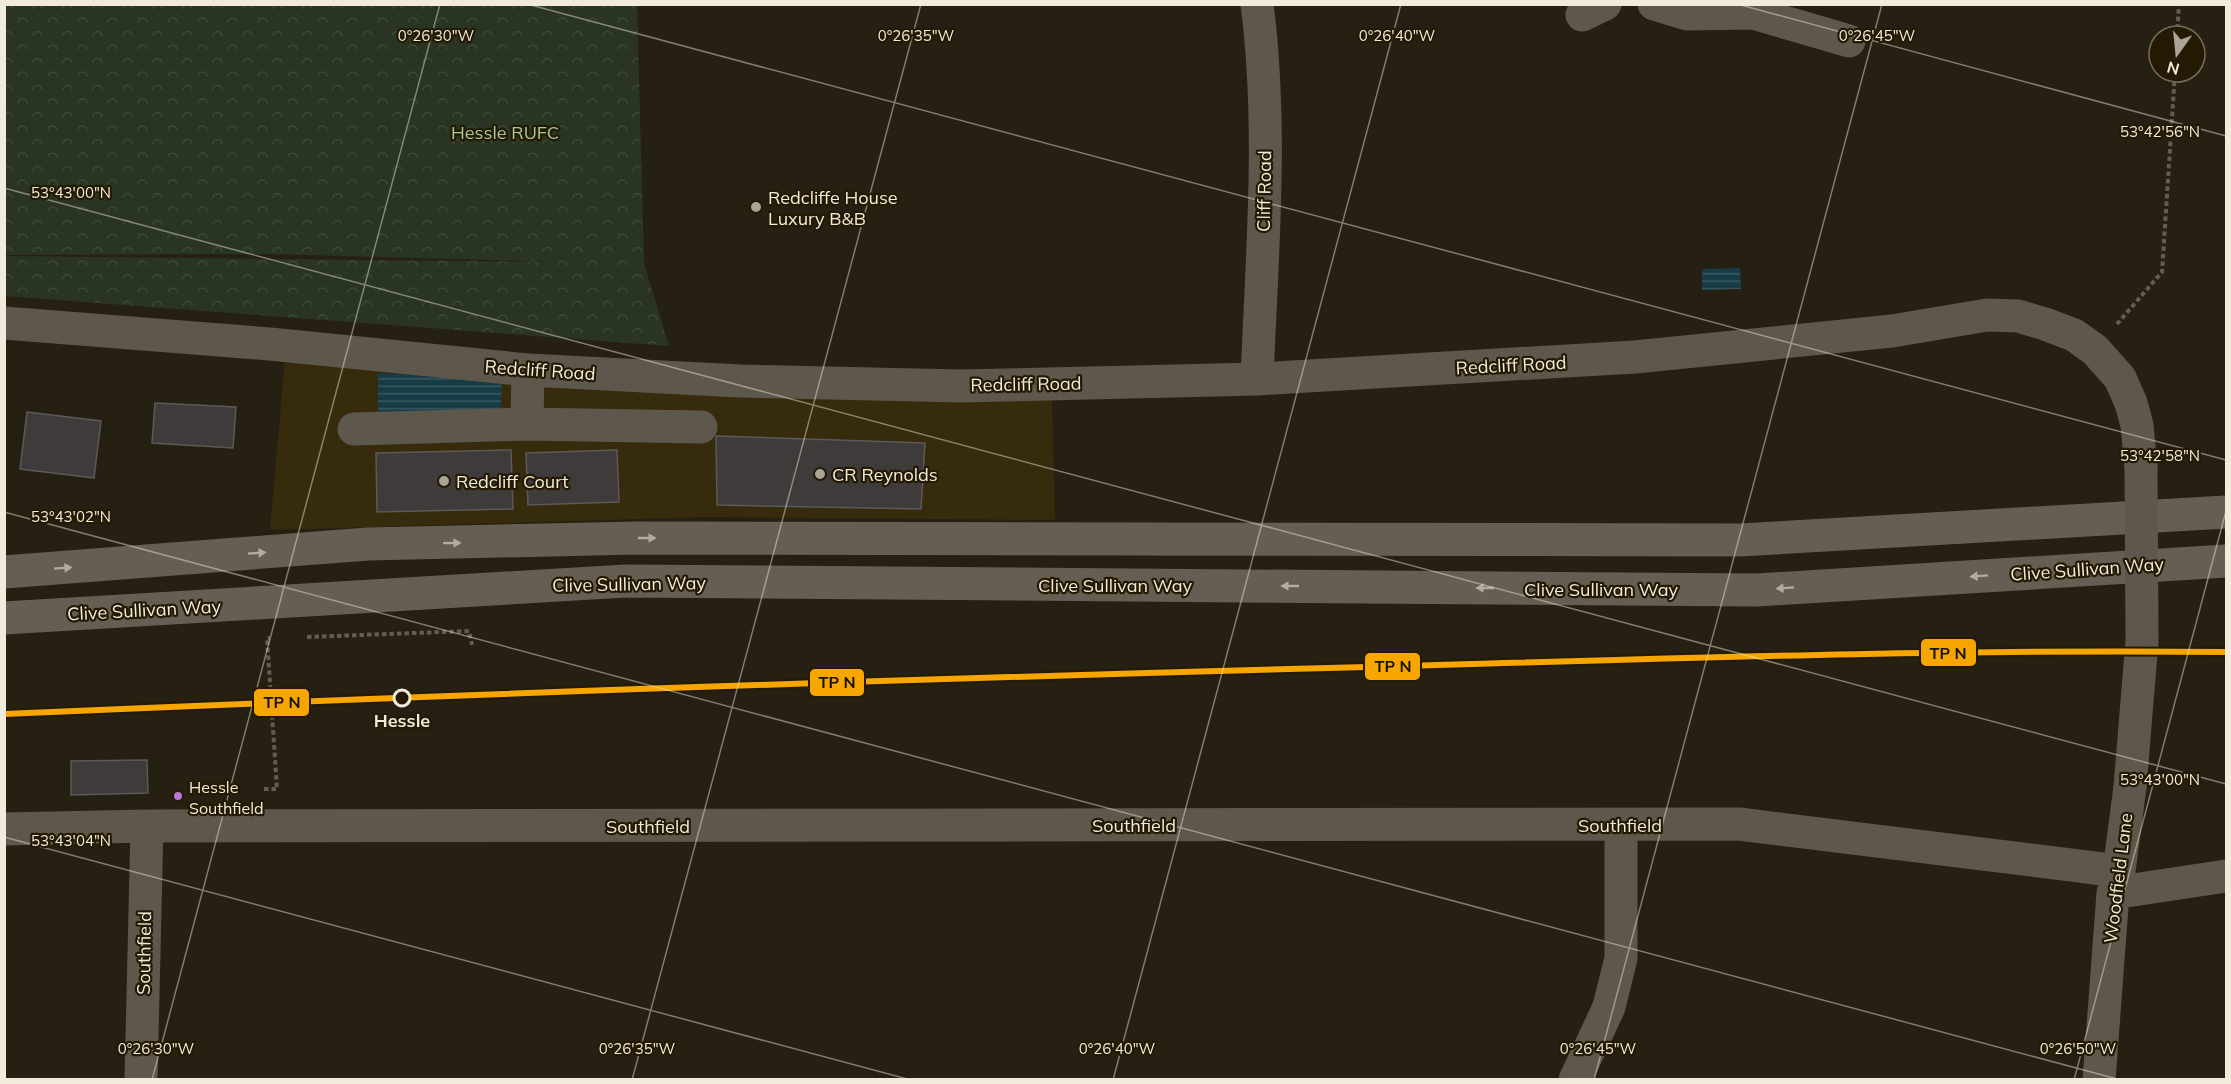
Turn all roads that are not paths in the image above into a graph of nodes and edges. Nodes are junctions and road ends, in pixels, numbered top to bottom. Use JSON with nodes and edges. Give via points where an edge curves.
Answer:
{"nodes":[{"id":1,"x":1257,"y":4,"type":"edge"},
{"id":2,"x":1654,"y":4,"type":"edge"},
{"id":3,"x":1848,"y":41,"type":"dead end"},
{"id":4,"x":4,"y":323,"type":"edge"},
{"id":5,"x":2045,"y":324,"type":"joint"},
{"id":6,"x":528,"y":370,"type":"junction"},
{"id":7,"x":1257,"y":378,"type":"junction"},
{"id":8,"x":527,"y":424,"type":"junction"},
{"id":9,"x":701,"y":427,"type":"dead end"},
{"id":10,"x":354,"y":429,"type":"dead end"},
{"id":11,"x":2226,"y":512,"type":"edge"},
{"id":12,"x":2226,"y":561,"type":"edge"},
{"id":13,"x":4,"y":572,"type":"edge"},
{"id":14,"x":4,"y":618,"type":"edge"},
{"id":15,"x":1621,"y":825,"type":"junction"},
{"id":16,"x":147,"y":826,"type":"junction"},
{"id":17,"x":4,"y":829,"type":"edge"},
{"id":18,"x":2226,"y":876,"type":"edge"},
{"id":19,"x":2116,"y":882,"type":"junction"},
{"id":20,"x":141,"y":1080,"type":"edge"},
{"id":21,"x":1575,"y":1080,"type":"edge"},
{"id":22,"x":2099,"y":1080,"type":"edge"}],
"edges":[{"from":1,"to":7,"type":"street","name":"Cliff Road","via":[[1264,60],[1265,189]]},
{"from":2,"to":3,"type":"street","via":[[1687,14],[1753,13]]},
{"from":4,"to":6,"type":"street","name":"Redcliff Road"},
{"from":5,"to":7,"type":"street","name":"Redcliff Road","via":[[2018,316],[1987,315],[1892,331],[1635,357]]},
{"from":5,"to":19,"type":"street","name":"Woodfield Lane","bridge":true,"via":[[2074,335],[2096,350],[2120,378],[2137,424],[2142,641],[2130,787]]},
{"from":6,"to":7,"type":"street","name":"Redcliff Road","via":[[740,381],[961,386]]},
{"from":6,"to":8,"type":"street"},
{"from":8,"to":9,"type":"street"},
{"from":8,"to":10,"type":"street"},
{"from":13,"to":11,"type":"highway","one_way":true,"via":[[368,544],[637,538],[1740,540]]},
{"from":12,"to":14,"type":"highway","name":"Clive Sullivan Way","one_way":true,"via":[[1757,590],[626,581]]},
{"from":15,"to":16,"type":"street","name":"Southfield"},
{"from":15,"to":19,"type":"street","name":"Southfield","via":[[1739,824]]},
{"from":15,"to":21,"type":"street","via":[[1621,958],[1609,1007]]},
{"from":16,"to":17,"type":"street","name":"Southfield"},
{"from":16,"to":20,"type":"street","name":"Southfield"},
{"from":18,"to":19,"type":"street","name":"Southfield"},
{"from":19,"to":22,"type":"street","name":"Woodfield Lane"}]}
